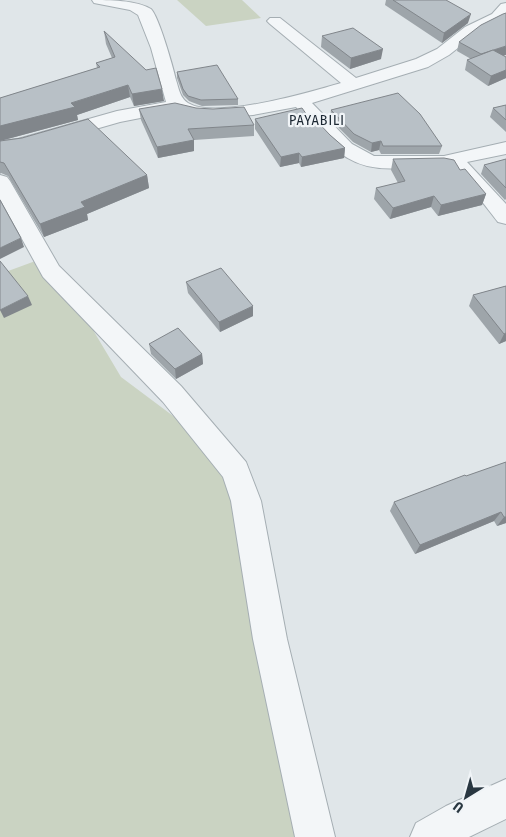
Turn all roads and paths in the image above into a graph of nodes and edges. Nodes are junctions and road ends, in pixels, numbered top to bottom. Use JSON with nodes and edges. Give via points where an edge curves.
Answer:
{"nodes":[{"id":1,"x":99,"y":0,"type":"edge"},
{"id":2,"x":506,"y":7,"type":"edge"},
{"id":3,"x":275,"y":21,"type":"dead end"},
{"id":4,"x":354,"y":85,"type":"junction"},
{"id":5,"x":300,"y":101,"type":"junction"},
{"id":6,"x":177,"y":106,"type":"junction"},
{"id":7,"x":506,"y":148,"type":"edge"},
{"id":8,"x":1,"y":150,"type":"edge"},
{"id":9,"x":446,"y":161,"type":"junction"},
{"id":10,"x":0,"y":181,"type":"edge"},
{"id":11,"x":506,"y":217,"type":"edge"},
{"id":12,"x":506,"y":799,"type":"edge"},
{"id":13,"x":315,"y":837,"type":"edge"},
{"id":14,"x":430,"y":837,"type":"edge"}],
"edges":[{"from":1,"to":6,"type":"street","via":[[134,6],[145,12]]},
{"from":2,"to":4,"type":"street","via":[[497,17],[471,30],[432,58]]},
{"from":3,"to":4,"type":"street"},
{"from":4,"to":5,"type":"street"},
{"from":5,"to":6,"type":"street","via":[[214,113],[194,112]]},
{"from":5,"to":9,"type":"street","via":[[348,151],[362,158],[374,162]]},
{"from":6,"to":8,"type":"street","via":[[117,117]]},
{"from":7,"to":9,"type":"street"},
{"from":9,"to":11,"type":"street","via":[[462,167]]},
{"from":10,"to":13,"type":"street","via":[[51,271],[172,394],[236,471],[246,501],[270,639]]},
{"from":12,"to":14,"type":"street"}]}
